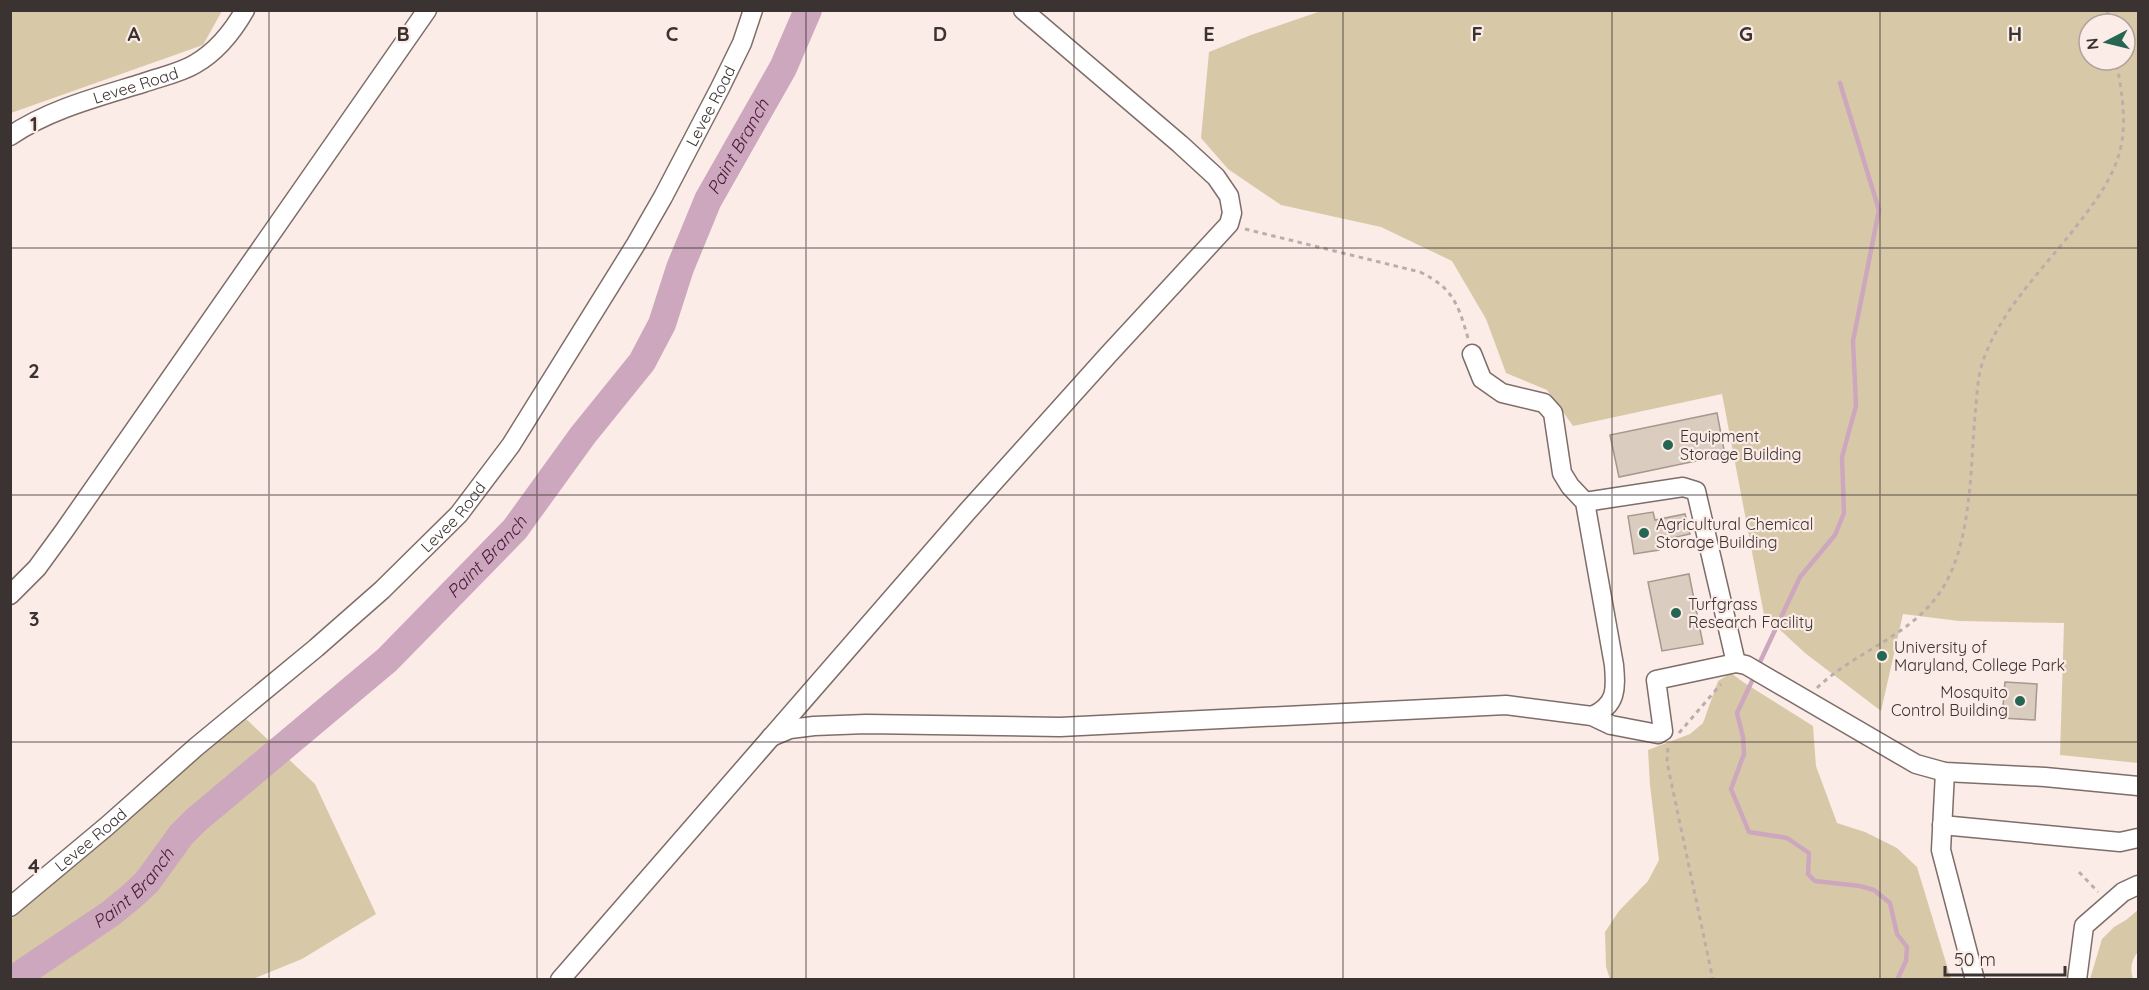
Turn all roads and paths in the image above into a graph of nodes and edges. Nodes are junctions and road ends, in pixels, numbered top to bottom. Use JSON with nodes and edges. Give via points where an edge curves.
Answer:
{"nodes":[{"id":1,"x":245,"y":10,"type":"edge"},
{"id":2,"x":427,"y":10,"type":"edge"},
{"id":3,"x":753,"y":10,"type":"edge"},
{"id":4,"x":1023,"y":10,"type":"edge"},
{"id":5,"x":2119,"y":72,"type":"edge"},
{"id":6,"x":10,"y":136,"type":"edge"},
{"id":7,"x":1229,"y":225,"type":"junction"},
{"id":8,"x":1472,"y":354,"type":"joint"},
{"id":9,"x":1585,"y":502,"type":"junction"},
{"id":10,"x":10,"y":595,"type":"edge"},
{"id":11,"x":1736,"y":663,"type":"junction"},
{"id":12,"x":1805,"y":700,"type":"junction"},
{"id":13,"x":1592,"y":716,"type":"junction"},
{"id":14,"x":1677,"y":735,"type":"dead end"},
{"id":15,"x":771,"y":737,"type":"junction"},
{"id":16,"x":1670,"y":743,"type":"dead end"},
{"id":17,"x":1945,"y":772,"type":"junction"},
{"id":18,"x":2139,"y":786,"type":"edge"},
{"id":19,"x":1942,"y":825,"type":"junction"},
{"id":20,"x":2139,"y":838,"type":"edge"},
{"id":21,"x":2139,"y":885,"type":"edge"},
{"id":22,"x":10,"y":907,"type":"edge"},
{"id":23,"x":561,"y":980,"type":"edge"},
{"id":24,"x":1713,"y":980,"type":"edge"},
{"id":25,"x":1975,"y":980,"type":"edge"},
{"id":26,"x":2077,"y":980,"type":"edge"}],
"edges":[{"from":1,"to":6,"type":"lane","name":"Levee Road","via":[[216,48],[194,64],[78,103]]},
{"from":2,"to":10,"type":"lane","via":[[64,531],[37,568]]},
{"from":3,"to":22,"type":"lane","name":"Levee Road","via":[[720,88],[636,244],[511,445],[459,514],[316,648]]},
{"from":4,"to":7,"type":"lane","via":[[1215,177],[1229,196]]},
{"from":5,"to":12,"type":"path","via":[[2124,103],[2122,142],[2113,170],[2096,202],[1997,331],[1983,362],[1961,544],[1952,572],[1919,618],[1850,663]]},
{"from":7,"to":8,"type":"path","via":[[1420,272],[1440,282],[1462,317]]},
{"from":7,"to":15,"type":"lane","via":[[1005,469]]},
{"from":8,"to":9,"type":"lane","via":[[1482,379],[1502,393],[1544,403],[1553,413],[1562,473]]},
{"from":9,"to":11,"type":"lane","via":[[1683,487],[1696,491]]},
{"from":9,"to":13,"type":"lane","via":[[1616,687],[1611,703]]},
{"from":11,"to":12,"type":"lane"},
{"from":11,"to":13,"type":"lane","via":[[1656,680],[1663,731],[1658,734]]},
{"from":11,"to":14,"type":"path"},
{"from":12,"to":17,"type":"lane","via":[[1916,764]]},
{"from":13,"to":15,"type":"lane","via":[[1506,705],[1060,727],[814,726],[790,729]]},
{"from":15,"to":23,"type":"lane"},
{"from":16,"to":24,"type":"path","via":[[1667,762]]},
{"from":17,"to":18,"type":"lane"},
{"from":17,"to":19,"type":"lane"},
{"from":19,"to":20,"type":"lane","via":[[2120,842]]},
{"from":19,"to":25,"type":"lane","via":[[1941,850]]},
{"from":21,"to":26,"type":"lane","via":[[2123,892],[2084,926]]}]}
